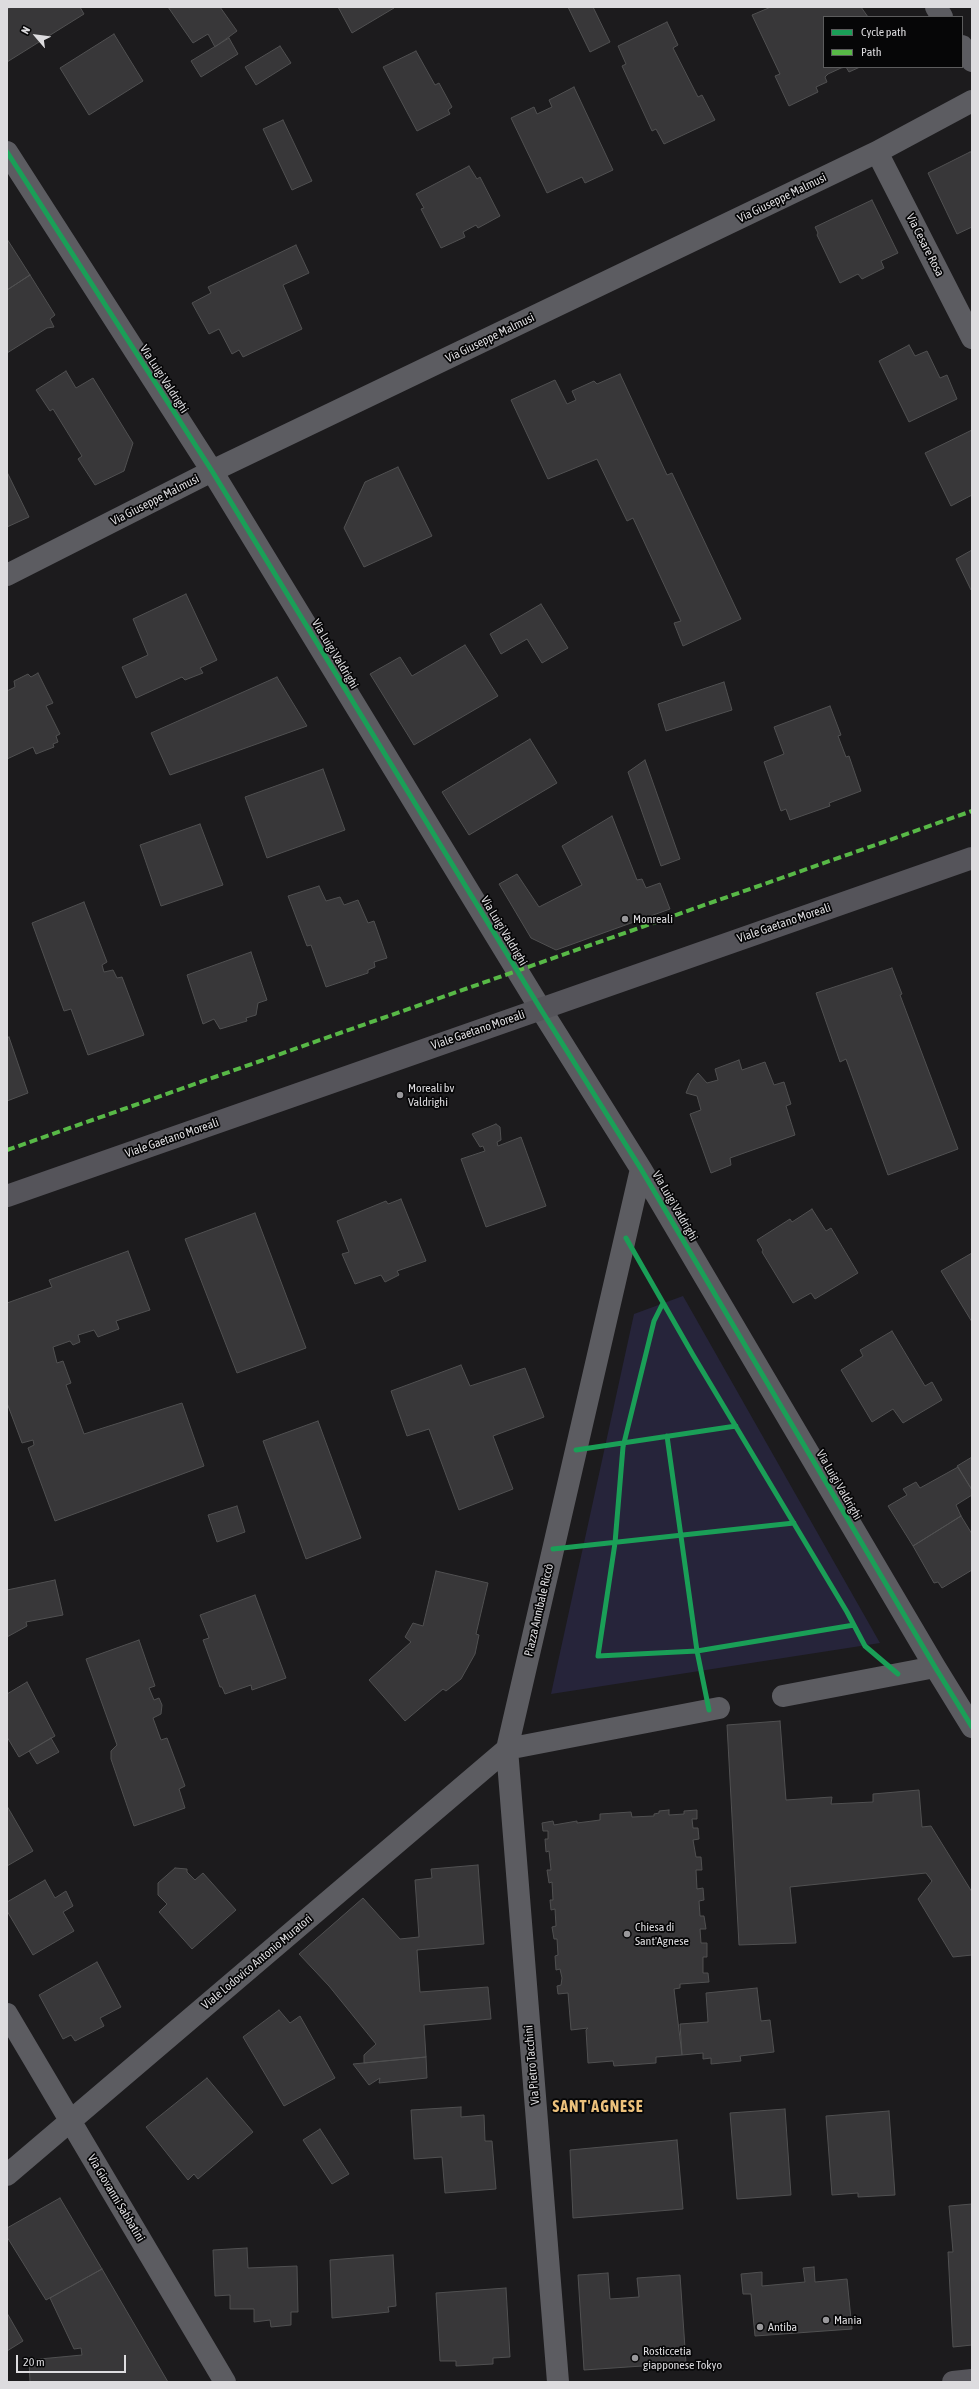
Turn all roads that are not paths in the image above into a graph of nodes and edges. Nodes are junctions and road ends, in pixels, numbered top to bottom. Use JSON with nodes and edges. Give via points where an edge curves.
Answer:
{"nodes":[{"id":1,"x":936,"y":7,"type":"edge"},
{"id":2,"x":941,"y":16,"type":"edge"},
{"id":3,"x":963,"y":48,"type":"edge"},
{"id":4,"x":972,"y":61,"type":"edge"},
{"id":5,"x":972,"y":101,"type":"edge"},
{"id":6,"x":7,"y":152,"type":"edge"},
{"id":7,"x":877,"y":152,"type":"junction"},
{"id":8,"x":972,"y":338,"type":"edge"},
{"id":9,"x":212,"y":471,"type":"junction"},
{"id":10,"x":7,"y":575,"type":"edge"},
{"id":11,"x":972,"y":858,"type":"edge"},
{"id":12,"x":540,"y":1008,"type":"junction"},
{"id":13,"x":641,"y":1169,"type":"junction"},
{"id":14,"x":7,"y":1196,"type":"edge"},
{"id":15,"x":935,"y":1667,"type":"junction"},
{"id":16,"x":783,"y":1696,"type":"dead end"},
{"id":17,"x":719,"y":1708,"type":"dead end"},
{"id":18,"x":972,"y":1727,"type":"edge"},
{"id":19,"x":507,"y":1749,"type":"junction"},
{"id":20,"x":7,"y":2014,"type":"edge"},
{"id":21,"x":70,"y":2122,"type":"junction"},
{"id":22,"x":7,"y":2175,"type":"edge"},
{"id":23,"x":972,"y":2380,"type":"edge"},
{"id":24,"x":226,"y":2382,"type":"edge"},
{"id":25,"x":558,"y":2382,"type":"edge"},
{"id":26,"x":953,"y":2382,"type":"edge"}],
"edges":[{"from":1,"to":2,"type":"street"},
{"from":3,"to":4,"type":"street"},
{"from":5,"to":7,"type":"street","name":"Via Giuseppe Malmusi"},
{"from":6,"to":9,"type":"street","name":"Via Luigi Valdrighi"},
{"from":7,"to":8,"type":"street","name":"Via Cesare Rosa"},
{"from":7,"to":9,"type":"street","name":"Via Giuseppe Malmusi"},
{"from":9,"to":10,"type":"street","name":"Via Giuseppe Malmusi"},
{"from":9,"to":12,"type":"street","name":"Via Luigi Valdrighi"},
{"from":11,"to":12,"type":"street","name":"Viale Gaetano Moreali"},
{"from":12,"to":13,"type":"street","name":"Via Luigi Valdrighi"},
{"from":12,"to":14,"type":"street","name":"Viale Gaetano Moreali"},
{"from":13,"to":15,"type":"street","name":"Via Luigi Valdrighi"},
{"from":13,"to":19,"type":"street","name":"Piazza Annibale Riccò"},
{"from":15,"to":16,"type":"street"},
{"from":15,"to":18,"type":"street","name":"Via Luigi Valdrighi"},
{"from":17,"to":19,"type":"street"},
{"from":19,"to":21,"type":"street","name":"Viale Lodovico Antonio Muratori"},
{"from":19,"to":25,"type":"street","name":"Via Pietro Tacchini"},
{"from":20,"to":21,"type":"street","name":"Via Giovanni Sabbatini"},
{"from":21,"to":22,"type":"street","name":"Viale Lodovico Antonio Muratori"},
{"from":21,"to":24,"type":"street","name":"Via Giovanni Sabbatini"},
{"from":23,"to":26,"type":"street"}]}
